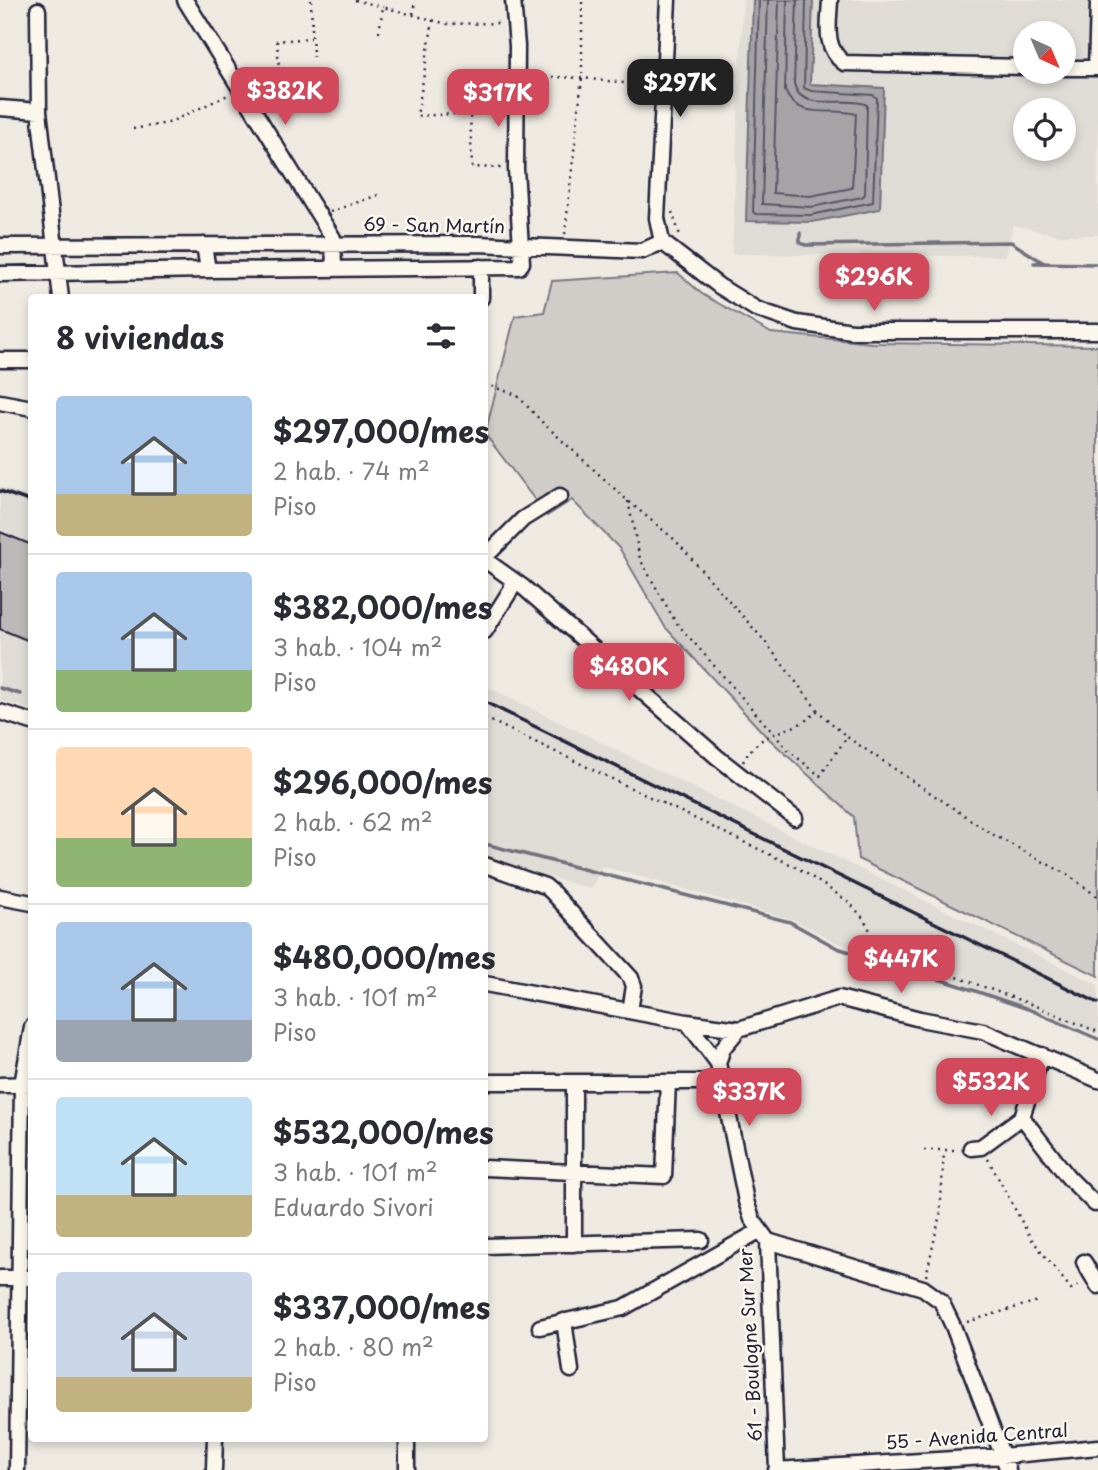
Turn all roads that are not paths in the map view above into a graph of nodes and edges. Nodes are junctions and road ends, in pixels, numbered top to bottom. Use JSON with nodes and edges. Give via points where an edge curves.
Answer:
{"nodes":[{"id":1,"x":185,"y":0,"type":"edge"},
{"id":2,"x":513,"y":0,"type":"edge"},
{"id":3,"x":668,"y":0,"type":"edge"},
{"id":4,"x":830,"y":0,"type":"edge"},
{"id":5,"x":1098,"y":4,"type":"edge"},
{"id":6,"x":38,"y":10,"type":"dead end"},
{"id":7,"x":1013,"y":67,"type":"edge"},
{"id":8,"x":1076,"y":68,"type":"edge"},
{"id":9,"x":1097,"y":68,"type":"edge"},
{"id":10,"x":0,"y":108,"type":"edge"},
{"id":11,"x":39,"y":111,"type":"junction"},
{"id":12,"x":662,"y":242,"type":"junction"},
{"id":13,"x":334,"y":244,"type":"junction"},
{"id":14,"x":204,"y":245,"type":"junction"},
{"id":15,"x":0,"y":246,"type":"edge"},
{"id":16,"x":54,"y":246,"type":"junction"},
{"id":17,"x":522,"y":246,"type":"junction"},
{"id":18,"x":334,"y":268,"type":"junction"},
{"id":19,"x":481,"y":268,"type":"junction"},
{"id":20,"x":208,"y":270,"type":"junction"},
{"id":21,"x":59,"y":272,"type":"junction"},
{"id":22,"x":0,"y":274,"type":"edge"},
{"id":23,"x":61,"y":294,"type":"edge"},
{"id":24,"x":481,"y":294,"type":"edge"},
{"id":25,"x":1098,"y":331,"type":"edge"},
{"id":26,"x":0,"y":360,"type":"edge"},
{"id":27,"x":28,"y":360,"type":"edge"},
{"id":28,"x":0,"y":402,"type":"edge"},
{"id":29,"x":28,"y":407,"type":"edge"},
{"id":30,"x":560,"y":496,"type":"dead end"},
{"id":31,"x":488,"y":556,"type":"edge"},
{"id":32,"x":488,"y":561,"type":"edge"},
{"id":33,"x":511,"y":579,"type":"junction"},
{"id":34,"x":488,"y":626,"type":"edge"},
{"id":35,"x":0,"y":712,"type":"edge"},
{"id":36,"x":28,"y":721,"type":"edge"},
{"id":37,"x":795,"y":818,"type":"dead end"},
{"id":38,"x":488,"y":866,"type":"edge"},
{"id":39,"x":0,"y":897,"type":"edge"},
{"id":40,"x":28,"y":902,"type":"edge"},
{"id":41,"x":488,"y":985,"type":"edge"},
{"id":42,"x":630,"y":1011,"type":"junction"},
{"id":43,"x":687,"y":1022,"type":"junction"},
{"id":44,"x":739,"y":1028,"type":"junction"},
{"id":45,"x":1042,"y":1055,"type":"junction"},
{"id":46,"x":718,"y":1063,"type":"junction"},
{"id":47,"x":1098,"y":1080,"type":"edge"},
{"id":48,"x":488,"y":1082,"type":"edge"},
{"id":49,"x":668,"y":1082,"type":"junction"},
{"id":50,"x":723,"y":1082,"type":"junction"},
{"id":51,"x":574,"y":1083,"type":"junction"},
{"id":52,"x":0,"y":1085,"type":"edge"},
{"id":53,"x":27,"y":1085,"type":"edge"},
{"id":54,"x":1022,"y":1117,"type":"junction"},
{"id":55,"x":976,"y":1147,"type":"road end"},
{"id":56,"x":488,"y":1168,"type":"edge"},
{"id":57,"x":572,"y":1172,"type":"junction"},
{"id":58,"x":1095,"y":1204,"type":"dead end"},
{"id":59,"x":763,"y":1236,"type":"junction"},
{"id":60,"x":701,"y":1240,"type":"dead end"},
{"id":61,"x":573,"y":1244,"type":"junction"},
{"id":62,"x":488,"y":1246,"type":"edge"},
{"id":63,"x":1084,"y":1262,"type":"dead end"},
{"id":64,"x":0,"y":1278,"type":"edge"},
{"id":65,"x":25,"y":1278,"type":"edge"},
{"id":66,"x":1098,"y":1286,"type":"edge"},
{"id":67,"x":564,"y":1321,"type":"junction"},
{"id":68,"x":540,"y":1327,"type":"dead end"},
{"id":69,"x":571,"y":1370,"type":"dead end"},
{"id":70,"x":215,"y":1442,"type":"edge"},
{"id":71,"x":407,"y":1442,"type":"edge"},
{"id":72,"x":1098,"y":1447,"type":"edge"},
{"id":73,"x":1005,"y":1463,"type":"edge"},
{"id":74,"x":17,"y":1470,"type":"edge"},
{"id":75,"x":214,"y":1470,"type":"edge"},
{"id":76,"x":407,"y":1470,"type":"edge"},
{"id":77,"x":776,"y":1470,"type":"edge"}],
"edges":[{"from":1,"to":13,"type":"street","via":[[321,215]]},
{"from":2,"to":17,"type":"street"},
{"from":3,"to":12,"type":"street","via":[[657,218]]},
{"from":4,"to":7,"type":"street","via":[[828,45],[844,63]]},
{"from":5,"to":9,"type":"street"},
{"from":6,"to":11,"type":"street"},
{"from":8,"to":9,"type":"street"},
{"from":10,"to":11,"type":"street"},
{"from":11,"to":16,"type":"street"},
{"from":12,"to":17,"type":"street","name":"69 - San Martín","via":[[642,250]]},
{"from":12,"to":25,"type":"street","via":[[756,309],[818,327],[852,331]]},
{"from":13,"to":14,"type":"street","name":"69 - San Martín"},
{"from":13,"to":17,"type":"street","name":"69 - San Martín"},
{"from":13,"to":18,"type":"street"},
{"from":14,"to":16,"type":"street","name":"69 - San Martín"},
{"from":14,"to":20,"type":"street"},
{"from":15,"to":16,"type":"street","name":"69 - San Martín"},
{"from":16,"to":21,"type":"street"},
{"from":17,"to":19,"type":"street","via":[[519,267]]},
{"from":18,"to":19,"type":"street"},
{"from":18,"to":20,"type":"street"},
{"from":19,"to":24,"type":"street"},
{"from":20,"to":21,"type":"street"},
{"from":21,"to":22,"type":"street"},
{"from":21,"to":23,"type":"street"},
{"from":26,"to":27,"type":"street"},
{"from":28,"to":29,"type":"street"},
{"from":30,"to":31,"type":"street","via":[[523,519]]},
{"from":32,"to":33,"type":"street"},
{"from":33,"to":34,"type":"street","via":[[512,588]]},
{"from":33,"to":37,"type":"street"},
{"from":35,"to":36,"type":"street"},
{"from":38,"to":42,"type":"street","via":[[552,891],[631,978]]},
{"from":39,"to":40,"type":"street"},
{"from":41,"to":42,"type":"street"},
{"from":42,"to":43,"type":"street"},
{"from":43,"to":44,"type":"street"},
{"from":43,"to":46,"type":"street","name":"61 - Boulogne Sur Mer"},
{"from":44,"to":45,"type":"street","via":[[839,998],[983,1031]]},
{"from":44,"to":46,"type":"street"},
{"from":45,"to":47,"type":"street"},
{"from":45,"to":54,"type":"street"},
{"from":46,"to":50,"type":"street","name":"61 - Boulogne Sur Mer"},
{"from":48,"to":51,"type":"street"},
{"from":49,"to":50,"type":"street"},
{"from":49,"to":51,"type":"street"},
{"from":49,"to":57,"type":"street","via":[[664,1175]]},
{"from":50,"to":59,"type":"street","name":"61 - Boulogne Sur Mer","via":[[746,1201]]},
{"from":51,"to":57,"type":"street"},
{"from":52,"to":53,"type":"street"},
{"from":53,"to":65,"type":"street"},
{"from":54,"to":55,"type":"street"},
{"from":54,"to":58,"type":"street"},
{"from":56,"to":57,"type":"street"},
{"from":57,"to":61,"type":"street"},
{"from":59,"to":67,"type":"street","via":[[623,1308]]},
{"from":59,"to":73,"type":"street","via":[[923,1287],[941,1301]]},
{"from":59,"to":77,"type":"street","name":"61 - Boulogne Sur Mer"},
{"from":60,"to":61,"type":"street"},
{"from":61,"to":62,"type":"street"},
{"from":63,"to":66,"type":"street"},
{"from":64,"to":65,"type":"street"},
{"from":65,"to":74,"type":"street"},
{"from":67,"to":68,"type":"street"},
{"from":67,"to":69,"type":"street"},
{"from":70,"to":75,"type":"street"},
{"from":71,"to":76,"type":"street"},
{"from":72,"to":73,"type":"street","name":"55 - Avenida Central"},
{"from":73,"to":77,"type":"street","name":"55 - Avenida Central"}]}
